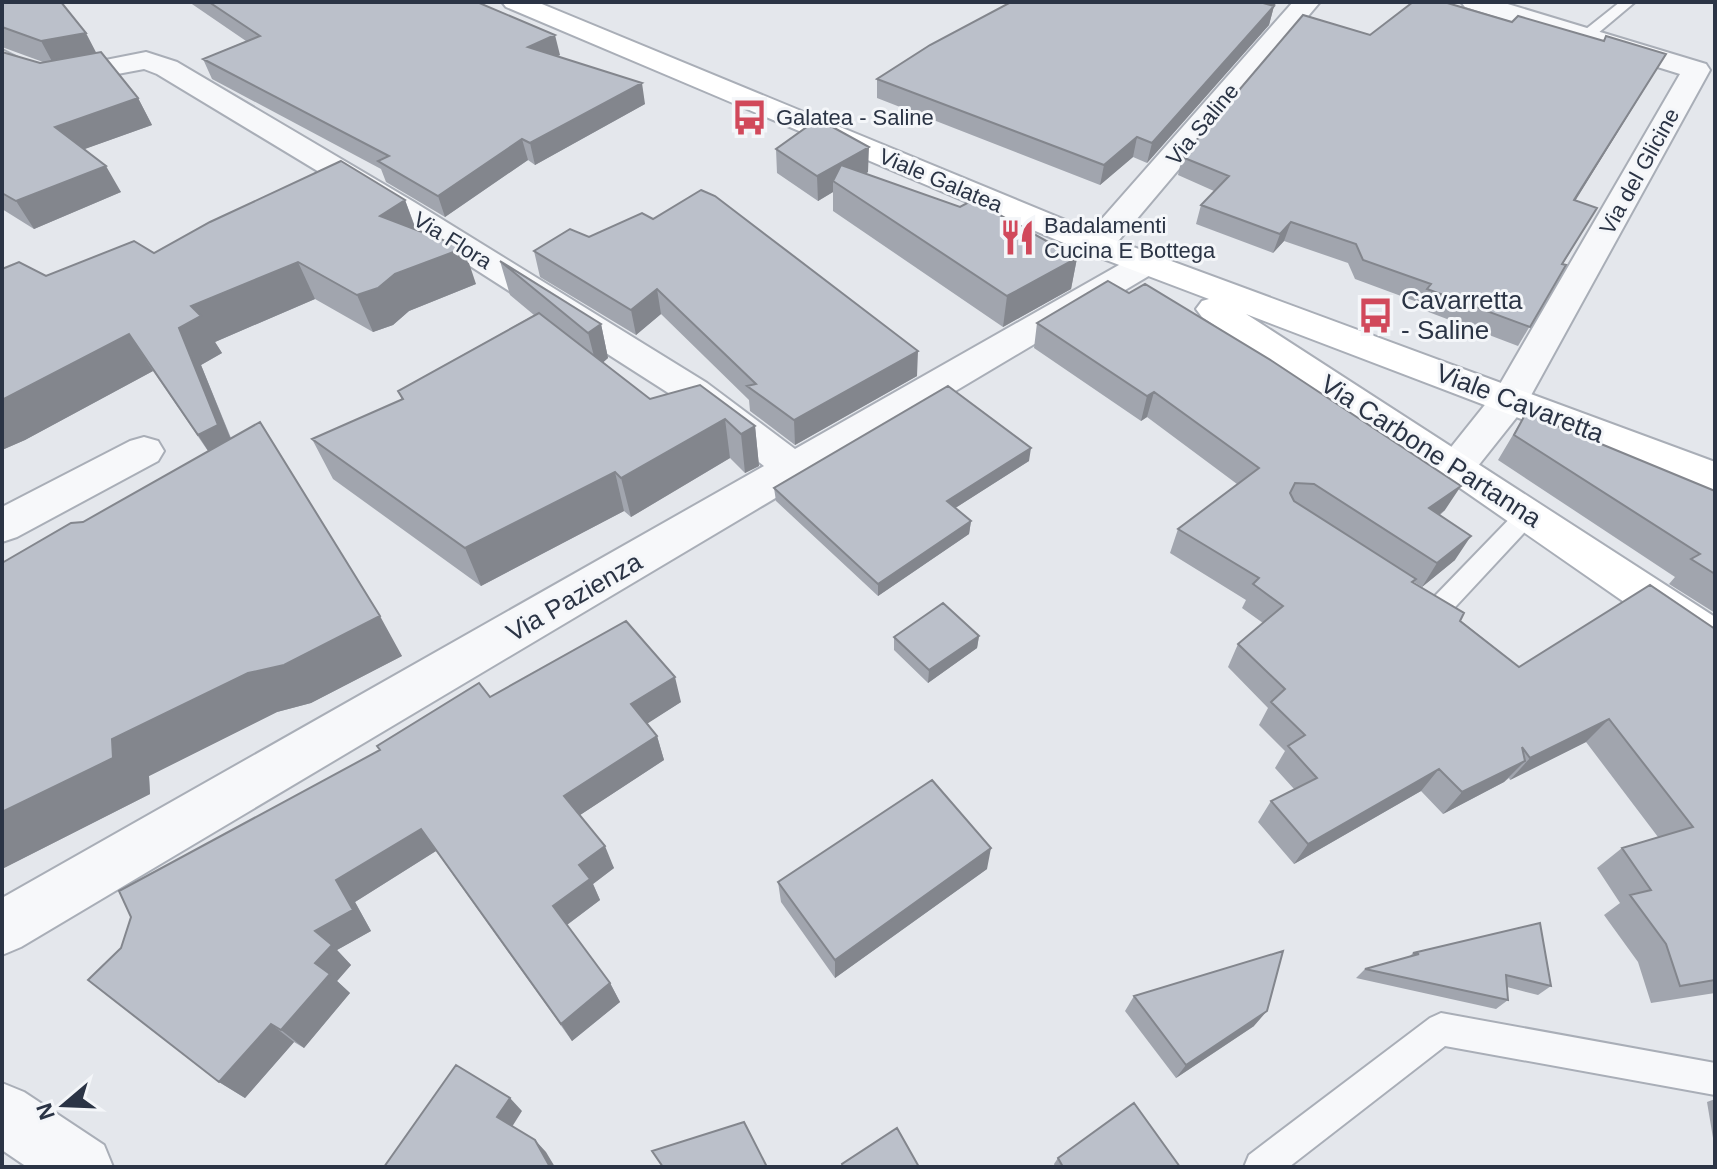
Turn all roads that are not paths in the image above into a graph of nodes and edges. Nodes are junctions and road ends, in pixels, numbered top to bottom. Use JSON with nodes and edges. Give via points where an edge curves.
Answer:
{"nodes":[{"id":1,"x":515,"y":2,"type":"edge"},
{"id":2,"x":1307,"y":2,"type":"edge"},
{"id":3,"x":1474,"y":2,"type":"edge"},
{"id":4,"x":1628,"y":2,"type":"edge"},
{"id":5,"x":1586,"y":36,"type":"junction"},
{"id":6,"x":2,"y":58,"type":"edge"},
{"id":7,"x":1097,"y":245,"type":"junction"},
{"id":8,"x":1145,"y":264,"type":"junction"},
{"id":9,"x":1511,"y":399,"type":"junction"},
{"id":10,"x":144,"y":451,"type":"dead end"},
{"id":11,"x":1456,"y":466,"type":"junction"},
{"id":12,"x":794,"y":469,"type":"junction"},
{"id":13,"x":1715,"y":478,"type":"edge"},
{"id":14,"x":1528,"y":514,"type":"junction"},
{"id":15,"x":2,"y":526,"type":"edge"},
{"id":16,"x":1396,"y":586,"type":"edge"},
{"id":17,"x":1715,"y":641,"type":"edge"},
{"id":18,"x":2,"y":928,"type":"edge"},
{"id":19,"x":1715,"y":1079,"type":"edge"},
{"id":20,"x":2,"y":1114,"type":"edge"},
{"id":21,"x":82,"y":1167,"type":"edge"},
{"id":22,"x":1261,"y":1167,"type":"edge"}],
"edges":[{"from":1,"to":7,"type":"main road","name":"Viale Galatea"},
{"from":2,"to":7,"type":"street","name":"Via Saline"},
{"from":3,"to":5,"type":"street","name":"Via del Glicine"},
{"from":4,"to":5,"type":"lane"},
{"from":5,"to":9,"type":"street","name":"Via del Glicine","via":[[1696,70]]},
{"from":6,"to":12,"type":"street","name":"Via Flora","via":[[54,78],[146,60],[167,68],[694,392]]},
{"from":7,"to":8,"type":"main road","name":"Viale Galatea"},
{"from":8,"to":9,"type":"main road","name":"Viale Cavaretta"},
{"from":8,"to":11,"type":"main road","name":"Via Carbone Partanna"},
{"from":8,"to":12,"type":"street","name":"Via Pazienza"},
{"from":9,"to":11,"type":"street","name":"Via del Glicine"},
{"from":9,"to":13,"type":"main road","name":"Viale Cavaretta"},
{"from":10,"to":15,"type":"street"},
{"from":11,"to":14,"type":"main road","name":"Via Carbone Partanna"},
{"from":12,"to":18,"type":"street","name":"Via Pazienza"},
{"from":14,"to":16,"type":"lane","via":[[1435,612]]},
{"from":14,"to":17,"type":"main road","name":"Via Carbone Partanna"},
{"from":19,"to":22,"type":"lane","via":[[1441,1029]]},
{"from":20,"to":21,"type":"street"}]}
